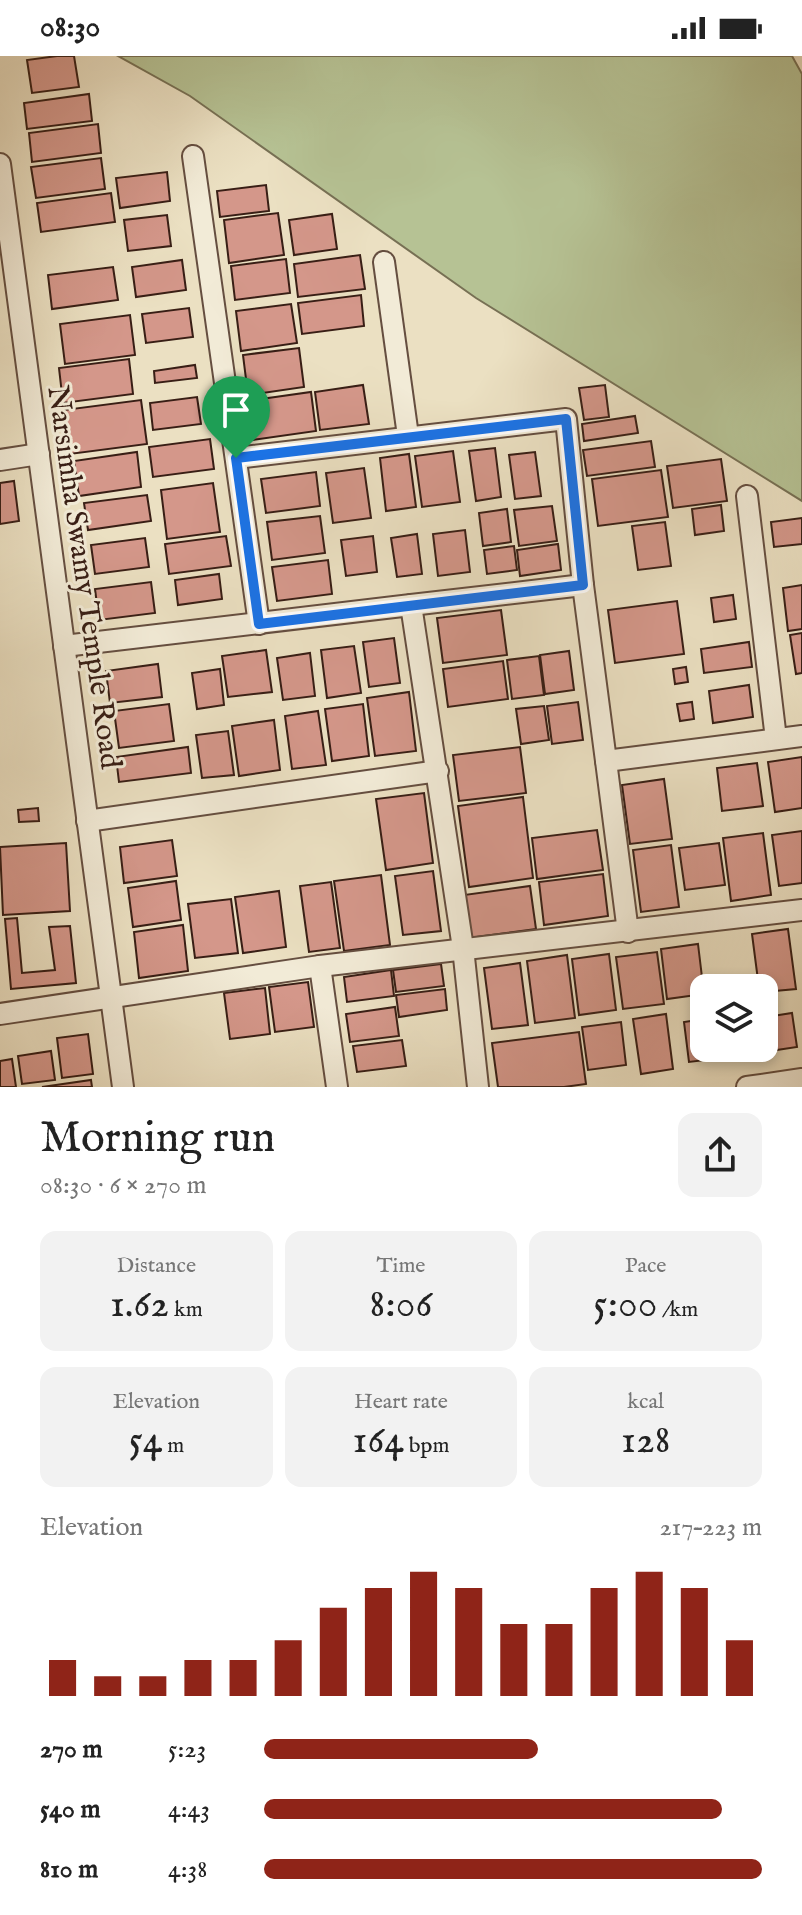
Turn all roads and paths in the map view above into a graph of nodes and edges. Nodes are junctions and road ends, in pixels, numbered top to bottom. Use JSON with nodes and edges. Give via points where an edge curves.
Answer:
{"nodes":[{"id":1,"x":193,"y":156,"type":"dead end"},
{"id":2,"x":0,"y":164,"type":"edge"},
{"id":3,"x":384,"y":262,"type":"dead end"},
{"id":4,"x":8,"y":291,"type":"edge"},
{"id":5,"x":408,"y":436,"type":"junction"},
{"id":6,"x":39,"y":454,"type":"junction"},
{"id":7,"x":236,"y":458,"type":"junction"},
{"id":8,"x":0,"y":460,"type":"edge"},
{"id":9,"x":747,"y":496,"type":"dead end"},
{"id":10,"x":583,"y":585,"type":"junction"},
{"id":11,"x":411,"y":605,"type":"junction"},
{"id":12,"x":259,"y":624,"type":"junction"},
{"id":13,"x":64,"y":646,"type":"junction"},
{"id":14,"x":802,"y":736,"type":"edge"},
{"id":15,"x":776,"y":739,"type":"junction"},
{"id":16,"x":606,"y":761,"type":"junction"},
{"id":17,"x":438,"y":771,"type":"junction"},
{"id":18,"x":87,"y":821,"type":"junction"},
{"id":19,"x":802,"y":910,"type":"edge"},
{"id":20,"x":628,"y":932,"type":"junction"},
{"id":21,"x":463,"y":948,"type":"junction"},
{"id":22,"x":320,"y":966,"type":"junction"},
{"id":23,"x":111,"y":997,"type":"junction"},
{"id":24,"x":0,"y":1014,"type":"edge"},
{"id":25,"x":802,"y":1079,"type":"edge"},
{"id":26,"x":123,"y":1087,"type":"edge"},
{"id":27,"x":337,"y":1087,"type":"edge"},
{"id":28,"x":478,"y":1087,"type":"edge"},
{"id":29,"x":747,"y":1087,"type":"edge"}],
"edges":[{"from":1,"to":7,"type":"street"},
{"from":2,"to":4,"type":"street","name":"Narsimha Swamy Temple Road"},
{"from":3,"to":5,"type":"street"},
{"from":4,"to":6,"type":"street","name":"Narsimha Swamy Temple Road"},
{"from":5,"to":7,"type":"street"},
{"from":5,"to":10,"type":"street","via":[[566,419]]},
{"from":6,"to":8,"type":"street"},
{"from":6,"to":13,"type":"street","name":"Narsimha Swamy Temple Road"},
{"from":7,"to":12,"type":"street"},
{"from":9,"to":15,"type":"street"},
{"from":10,"to":11,"type":"street"},
{"from":10,"to":16,"type":"street"},
{"from":11,"to":12,"type":"street"},
{"from":11,"to":17,"type":"street"},
{"from":12,"to":13,"type":"street"},
{"from":13,"to":18,"type":"street","name":"Narsimha Swamy Temple Road"},
{"from":14,"to":15,"type":"street"},
{"from":15,"to":16,"type":"street"},
{"from":16,"to":20,"type":"street"},
{"from":17,"to":18,"type":"street"},
{"from":17,"to":21,"type":"street"},
{"from":18,"to":23,"type":"street","name":"Narsimha Swamy Temple Road"},
{"from":19,"to":20,"type":"street"},
{"from":20,"to":21,"type":"street"},
{"from":21,"to":22,"type":"street"},
{"from":21,"to":28,"type":"street"},
{"from":22,"to":23,"type":"street"},
{"from":22,"to":27,"type":"street"},
{"from":23,"to":24,"type":"street"},
{"from":23,"to":26,"type":"street","name":"Narsimha Swamy Temple Road"},
{"from":25,"to":29,"type":"street"}]}
